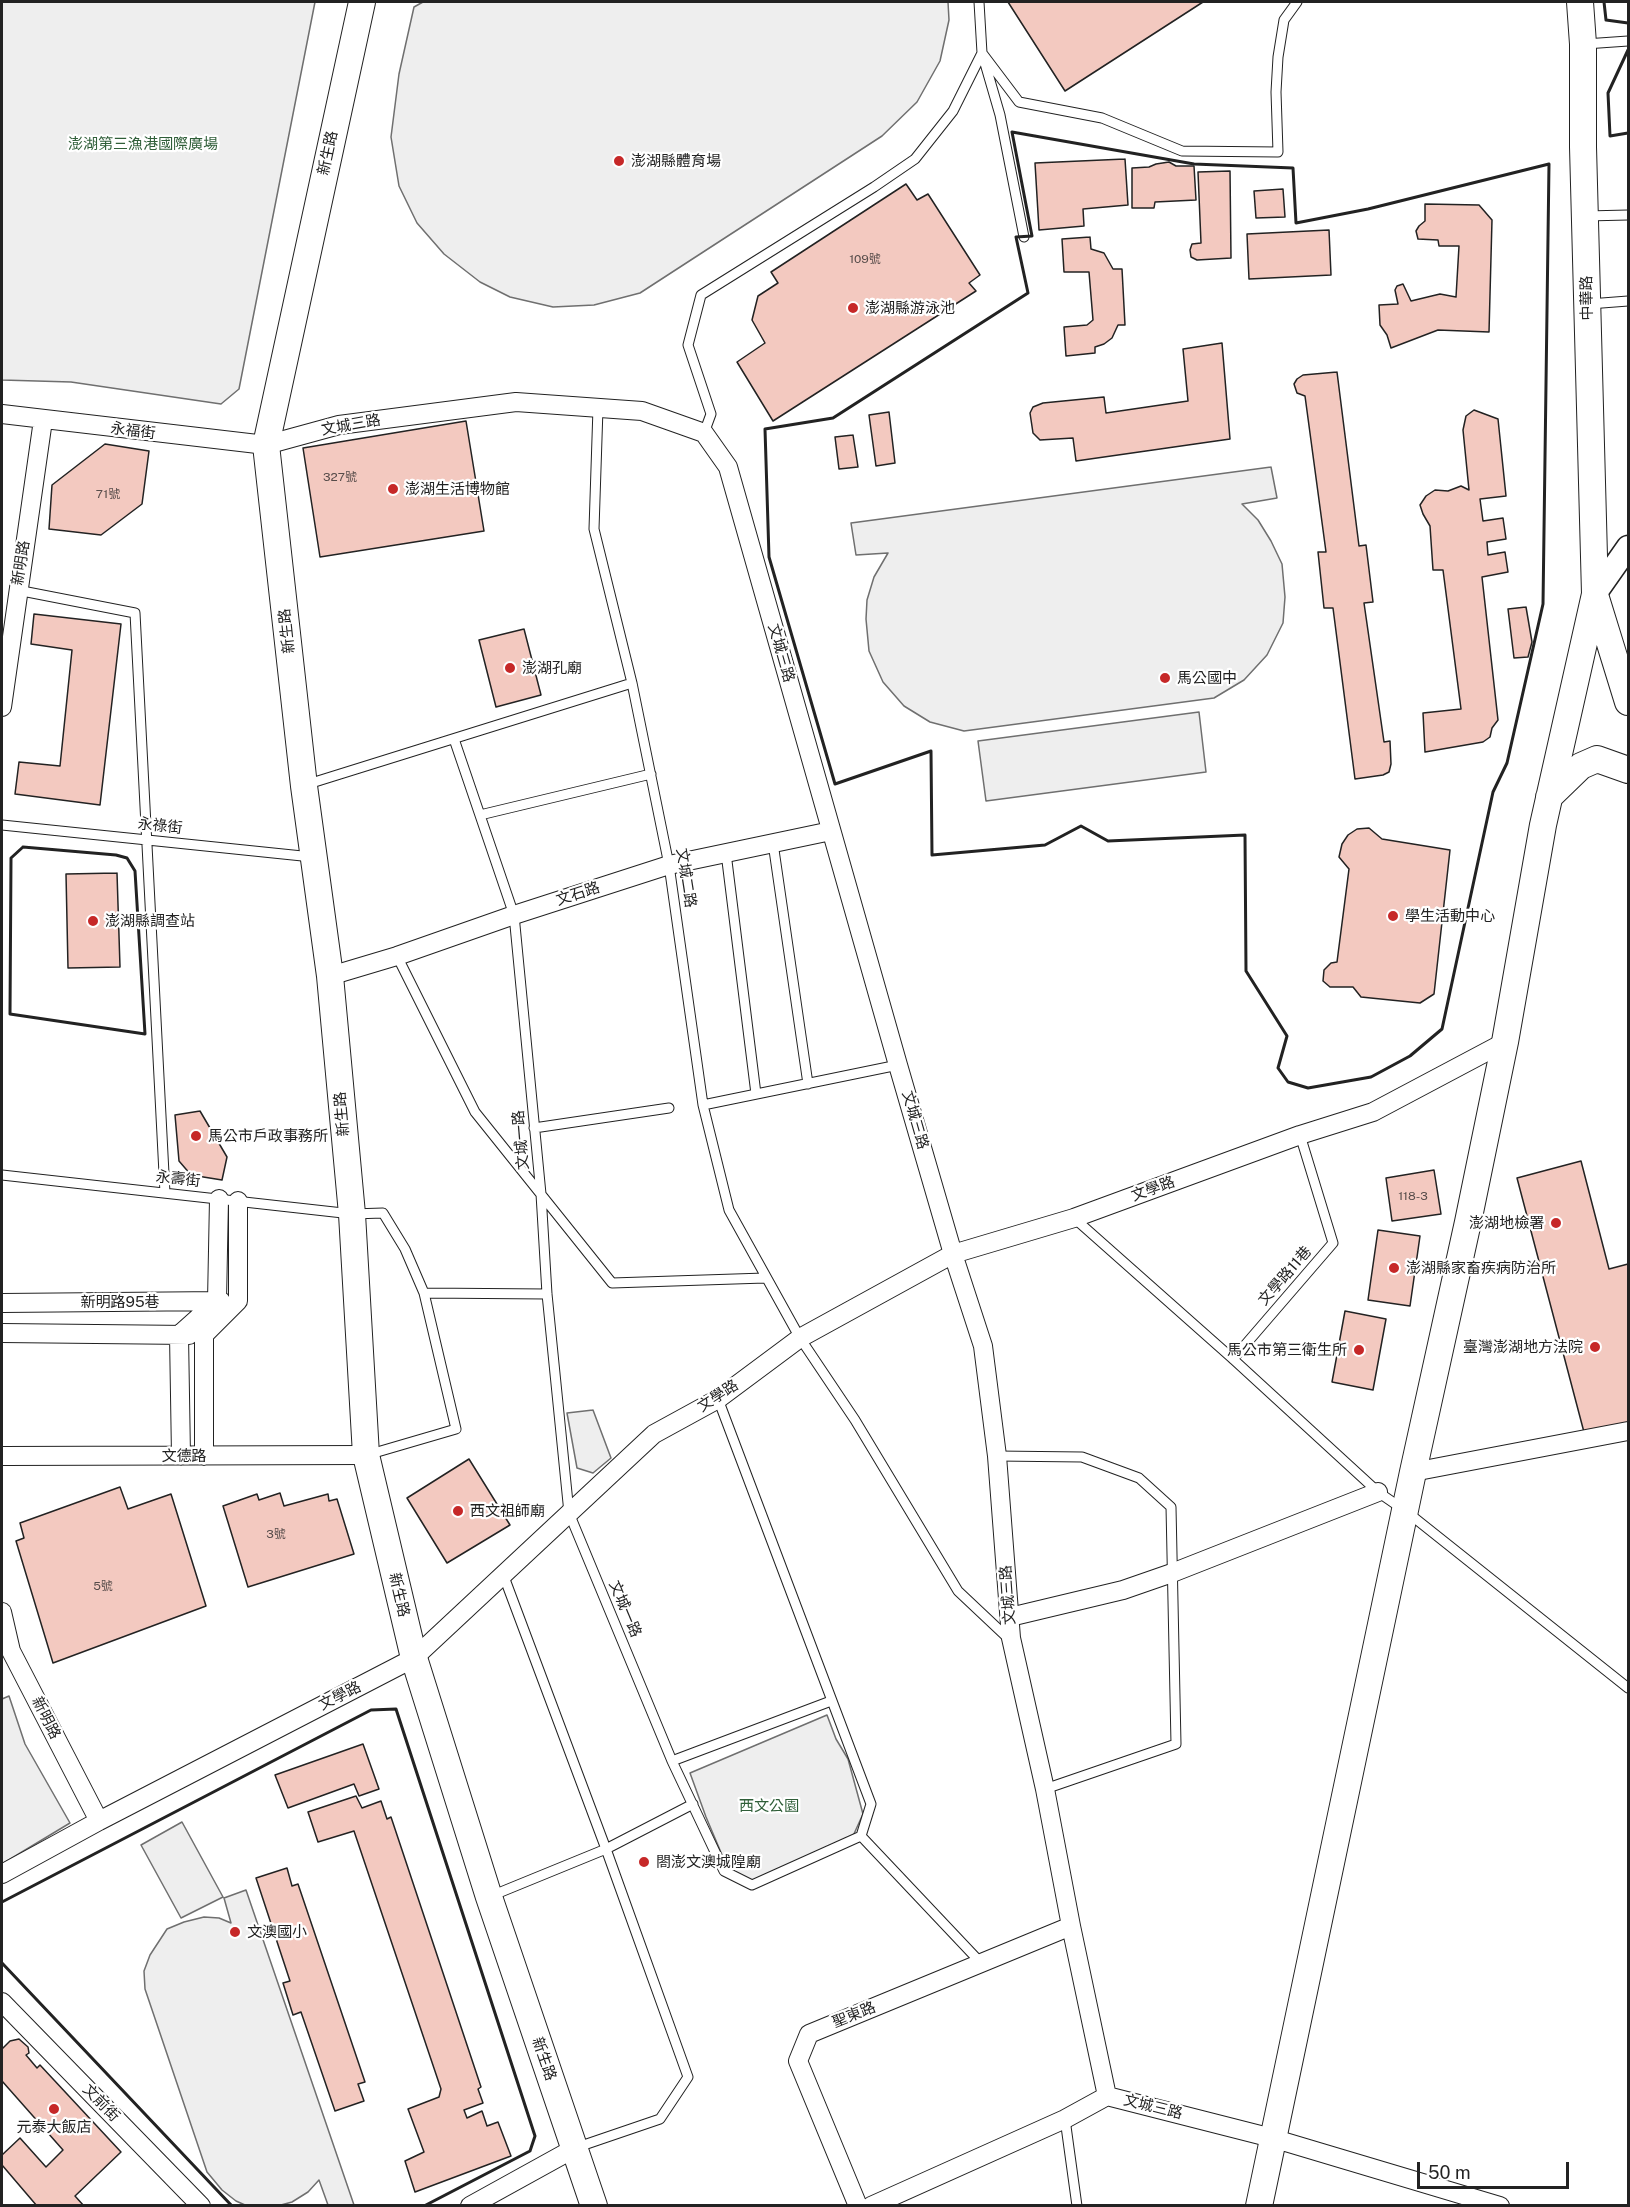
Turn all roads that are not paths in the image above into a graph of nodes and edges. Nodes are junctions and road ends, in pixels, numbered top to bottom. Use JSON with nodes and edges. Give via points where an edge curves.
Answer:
{"nodes":[{"id":1,"x":362,"y":2,"type":"edge"},
{"id":2,"x":979,"y":2,"type":"edge"},
{"id":3,"x":1297,"y":2,"type":"edge"},
{"id":4,"x":1580,"y":2,"type":"edge"},
{"id":5,"x":1629,"y":41,"type":"edge"},
{"id":6,"x":1583,"y":44,"type":"junction"},
{"id":7,"x":982,"y":53,"type":"junction"},
{"id":8,"x":1629,"y":215,"type":"edge"},
{"id":9,"x":1585,"y":216,"type":"junction"},
{"id":10,"x":1024,"y":237,"type":"dead end"},
{"id":11,"x":1629,"y":301,"type":"edge"},
{"id":12,"x":1587,"y":304,"type":"junction"},
{"id":13,"x":598,"y":408,"type":"junction"},
{"id":14,"x":2,"y":414,"type":"edge"},
{"id":15,"x":43,"y":420,"type":"junction"},
{"id":16,"x":704,"y":433,"type":"junction"},
{"id":17,"x":266,"y":445,"type":"junction"},
{"id":18,"x":1629,"y":547,"type":"edge"},
{"id":19,"x":17,"y":590,"type":"junction"},
{"id":20,"x":1595,"y":594,"type":"junction"},
{"id":21,"x":632,"y":683,"type":"junction"},
{"id":22,"x":1629,"y":702,"type":"edge"},
{"id":23,"x":2,"y":706,"type":"edge"},
{"id":24,"x":454,"y":739,"type":"junction"},
{"id":25,"x":1629,"y":770,"type":"edge"},
{"id":26,"x":651,"y":774,"type":"junction"},
{"id":27,"x":304,"y":786,"type":"junction"},
{"id":28,"x":1549,"y":797,"type":"junction"},
{"id":29,"x":480,"y":816,"type":"junction"},
{"id":30,"x":2,"y":825,"type":"edge"},
{"id":31,"x":831,"y":831,"type":"junction"},
{"id":32,"x":148,"y":840,"type":"junction"},
{"id":33,"x":773,"y":843,"type":"junction"},
{"id":34,"x":726,"y":853,"type":"junction"},
{"id":35,"x":315,"y":857,"type":"junction"},
{"id":36,"x":669,"y":865,"type":"junction"},
{"id":37,"x":514,"y":915,"type":"junction"},
{"id":38,"x":397,"y":956,"type":"junction"},
{"id":39,"x":330,"y":976,"type":"junction"},
{"id":40,"x":1505,"y":1042,"type":"junction"},
{"id":41,"x":898,"y":1065,"type":"junction"},
{"id":42,"x":808,"y":1084,"type":"junction"},
{"id":43,"x":756,"y":1094,"type":"junction"},
{"id":44,"x":703,"y":1105,"type":"junction"},
{"id":45,"x":669,"y":1108,"type":"dead end"},
{"id":46,"x":534,"y":1128,"type":"junction"},
{"id":47,"x":1300,"y":1135,"type":"junction"},
{"id":48,"x":2,"y":1175,"type":"edge"},
{"id":49,"x":165,"y":1193,"type":"junction"},
{"id":50,"x":541,"y":1194,"type":"junction"},
{"id":51,"x":219,"y":1199,"type":"junction"},
{"id":52,"x":238,"y":1201,"type":"junction"},
{"id":53,"x":352,"y":1214,"type":"junction"},
{"id":54,"x":1074,"y":1218,"type":"junction"},
{"id":55,"x":953,"y":1254,"type":"junction"},
{"id":56,"x":765,"y":1278,"type":"junction"},
{"id":57,"x":424,"y":1293,"type":"junction"},
{"id":58,"x":547,"y":1294,"type":"junction"},
{"id":59,"x":217,"y":1301,"type":"junction"},
{"id":60,"x":238,"y":1301,"type":"junction"},
{"id":61,"x":2,"y":1303,"type":"edge"},
{"id":62,"x":2,"y":1334,"type":"edge"},
{"id":63,"x":179,"y":1335,"type":"junction"},
{"id":64,"x":204,"y":1335,"type":"junction"},
{"id":65,"x":801,"y":1338,"type":"junction"},
{"id":66,"x":1233,"y":1359,"type":"junction"},
{"id":67,"x":718,"y":1399,"type":"junction"},
{"id":68,"x":1629,"y":1431,"type":"edge"},
{"id":69,"x":366,"y":1455,"type":"junction"},
{"id":70,"x":2,"y":1456,"type":"edge"},
{"id":71,"x":181,"y":1456,"type":"junction"},
{"id":72,"x":204,"y":1456,"type":"junction"},
{"id":73,"x":998,"y":1456,"type":"junction"},
{"id":74,"x":1413,"y":1472,"type":"junction"},
{"id":75,"x":1378,"y":1492,"type":"junction"},
{"id":76,"x":1407,"y":1512,"type":"junction"},
{"id":77,"x":569,"y":1513,"type":"junction"},
{"id":78,"x":1172,"y":1573,"type":"junction"},
{"id":79,"x":503,"y":1574,"type":"junction"},
{"id":80,"x":2,"y":1612,"type":"edge"},
{"id":81,"x":1010,"y":1617,"type":"junction"},
{"id":82,"x":1013,"y":1643,"type":"junction"},
{"id":83,"x":414,"y":1658,"type":"junction"},
{"id":84,"x":1629,"y":1688,"type":"edge"},
{"id":85,"x":831,"y":1701,"type":"junction"},
{"id":86,"x":672,"y":1761,"type":"junction"},
{"id":87,"x":1045,"y":1789,"type":"junction"},
{"id":88,"x":693,"y":1804,"type":"junction"},
{"id":89,"x":99,"y":1821,"type":"junction"},
{"id":90,"x":861,"y":1836,"type":"junction"},
{"id":91,"x":606,"y":1849,"type":"junction"},
{"id":92,"x":2,"y":1874,"type":"edge"},
{"id":93,"x":489,"y":1897,"type":"junction"},
{"id":94,"x":1071,"y":1926,"type":"junction"},
{"id":95,"x":981,"y":1963,"type":"junction"},
{"id":96,"x":2,"y":2002,"type":"edge"},
{"id":97,"x":1107,"y":2096,"type":"junction"},
{"id":98,"x":1065,"y":2119,"type":"junction"},
{"id":99,"x":1272,"y":2138,"type":"junction"},
{"id":100,"x":575,"y":2148,"type":"junction"},
{"id":101,"x":201,"y":2205,"type":"edge"},
{"id":102,"x":470,"y":2205,"type":"edge"},
{"id":103,"x":594,"y":2205,"type":"edge"},
{"id":104,"x":858,"y":2205,"type":"edge"},
{"id":105,"x":871,"y":2205,"type":"edge"},
{"id":106,"x":1077,"y":2205,"type":"edge"},
{"id":107,"x":1259,"y":2205,"type":"edge"},
{"id":108,"x":1500,"y":2205,"type":"edge"}],
"edges":[{"from":1,"to":17,"type":"main road","name":"新生路"},
{"from":2,"to":7,"type":"lane"},
{"from":3,"to":7,"type":"lane","via":[[1284,20],[1278,57],[1278,152],[1182,151],[1102,118],[1019,102]]},
{"from":4,"to":6,"type":"main road","name":"中華路"},
{"from":5,"to":6,"type":"lane"},
{"from":6,"to":9,"type":"main road","name":"中華路"},
{"from":7,"to":10,"type":"lane","via":[[1000,115]]},
{"from":7,"to":16,"type":"lane","via":[[952,111],[915,159],[701,295],[688,345],[711,414]]},
{"from":8,"to":9,"type":"lane"},
{"from":9,"to":12,"type":"main road","name":"中華路"},
{"from":11,"to":12,"type":"lane"},
{"from":12,"to":20,"type":"main road","name":"中華路"},
{"from":13,"to":16,"type":"street","name":"文城三路","via":[[642,411]]},
{"from":13,"to":17,"type":"street","name":"文城三路","via":[[516,402],[339,425]]},
{"from":13,"to":21,"type":"lane","name":"文城二路","via":[[594,530]]},
{"from":14,"to":15,"type":"street","name":"永福街"},
{"from":15,"to":17,"type":"street","name":"永福街"},
{"from":15,"to":19,"type":"street","name":"新明路"},
{"from":16,"to":31,"type":"street","name":"文城三路","via":[[728,467]]},
{"from":17,"to":27,"type":"main road","name":"新生路"},
{"from":18,"to":20,"type":"street"},
{"from":19,"to":23,"type":"street","name":"新明路"},
{"from":19,"to":32,"type":"lane","via":[[135,613]]},
{"from":20,"to":22,"type":"main road"},
{"from":20,"to":28,"type":"main road"},
{"from":21,"to":24,"type":"lane"},
{"from":21,"to":26,"type":"lane","name":"文城二路"},
{"from":24,"to":27,"type":"lane"},
{"from":24,"to":29,"type":"lane","name":"文城一路"},
{"from":25,"to":28,"type":"main road","via":[[1597,759],[1581,766]]},
{"from":26,"to":29,"type":"lane"},
{"from":26,"to":36,"type":"lane","name":"文城二路"},
{"from":27,"to":35,"type":"main road","name":"新生路"},
{"from":28,"to":40,"type":"main road"},
{"from":29,"to":37,"type":"lane","name":"文城一路"},
{"from":30,"to":32,"type":"lane","name":"永祿街"},
{"from":31,"to":33,"type":"street","name":"文石路"},
{"from":31,"to":41,"type":"street","name":"文城三路"},
{"from":32,"to":35,"type":"lane","name":"永祿街"},
{"from":32,"to":49,"type":"lane"},
{"from":33,"to":34,"type":"street","name":"文石路"},
{"from":33,"to":42,"type":"lane"},
{"from":34,"to":36,"type":"street","name":"文石路"},
{"from":34,"to":43,"type":"lane"},
{"from":35,"to":39,"type":"main road","name":"新生路"},
{"from":36,"to":37,"type":"street","name":"文石路"},
{"from":36,"to":44,"type":"lane","name":"文城二路"},
{"from":37,"to":38,"type":"street","name":"文石路"},
{"from":37,"to":46,"type":"lane","name":"文城一路"},
{"from":38,"to":39,"type":"street","name":"文石路"},
{"from":38,"to":50,"type":"lane","via":[[475,1112]]},
{"from":39,"to":53,"type":"main road","name":"新生路"},
{"from":40,"to":47,"type":"street","name":"文學路","via":[[1374,1112]]},
{"from":40,"to":74,"type":"main road"},
{"from":41,"to":42,"type":"lane"},
{"from":41,"to":55,"type":"street","name":"文城三路"},
{"from":42,"to":43,"type":"lane"},
{"from":43,"to":44,"type":"lane"},
{"from":44,"to":56,"type":"lane","name":"文城二路","via":[[729,1210]]},
{"from":45,"to":46,"type":"lane"},
{"from":46,"to":50,"type":"lane","name":"文城一路"},
{"from":47,"to":54,"type":"street","name":"文學路"},
{"from":47,"to":66,"type":"lane","name":"文學路11巷","via":[[1334,1243]]},
{"from":48,"to":49,"type":"lane","name":"永壽街"},
{"from":49,"to":51,"type":"lane","name":"永壽街"},
{"from":50,"to":56,"type":"lane","via":[[612,1283]]},
{"from":50,"to":58,"type":"lane","name":"文城一路"},
{"from":51,"to":52,"type":"lane","name":"永壽街"},
{"from":51,"to":59,"type":"street"},
{"from":52,"to":53,"type":"lane","name":"永壽街"},
{"from":52,"to":60,"type":"street"},
{"from":53,"to":57,"type":"lane","name":"永壽街","via":[[383,1213],[405,1249]]},
{"from":53,"to":69,"type":"main road","name":"新生路"},
{"from":54,"to":55,"type":"street","name":"文學路"},
{"from":54,"to":66,"type":"lane"},
{"from":55,"to":65,"type":"street","name":"文學路"},
{"from":55,"to":73,"type":"street","name":"文城三路","via":[[983,1346]]},
{"from":56,"to":65,"type":"lane","name":"文城二路"},
{"from":57,"to":58,"type":"lane"},
{"from":57,"to":69,"type":"lane","via":[[456,1429]]},
{"from":58,"to":77,"type":"lane","name":"文城一路"},
{"from":59,"to":60,"type":"street","name":"新明路95巷"},
{"from":59,"to":61,"type":"street","name":"新明路95巷"},
{"from":59,"to":63,"type":"street"},
{"from":60,"to":64,"type":"street"},
{"from":62,"to":63,"type":"street"},
{"from":63,"to":64,"type":"street"},
{"from":63,"to":71,"type":"street"},
{"from":64,"to":72,"type":"street"},
{"from":65,"to":67,"type":"street","name":"文學路"},
{"from":65,"to":82,"type":"lane","name":"文城二路","via":[[958,1591]]},
{"from":66,"to":75,"type":"lane"},
{"from":67,"to":77,"type":"street","name":"文學路","via":[[654,1434]]},
{"from":67,"to":85,"type":"lane"},
{"from":68,"to":74,"type":"street"},
{"from":69,"to":72,"type":"street","name":"文德路"},
{"from":69,"to":83,"type":"main road","name":"新生路"},
{"from":70,"to":71,"type":"street","name":"文德路"},
{"from":71,"to":72,"type":"street","name":"文德路"},
{"from":73,"to":78,"type":"lane","via":[[1082,1457],[1139,1478],[1171,1508]]},
{"from":73,"to":81,"type":"street","name":"文城三路"},
{"from":74,"to":76,"type":"main road"},
{"from":75,"to":76,"type":"lane"},
{"from":75,"to":78,"type":"street"},
{"from":76,"to":84,"type":"lane"},
{"from":76,"to":99,"type":"main road"},
{"from":77,"to":79,"type":"street","name":"文學路"},
{"from":77,"to":86,"type":"lane","name":"文城一路"},
{"from":78,"to":81,"type":"street","via":[[1123,1590]]},
{"from":78,"to":87,"type":"lane","via":[[1176,1744]]},
{"from":79,"to":83,"type":"street","name":"文學路"},
{"from":79,"to":91,"type":"lane"},
{"from":80,"to":89,"type":"street","name":"新明路","via":[[11,1651]]},
{"from":81,"to":82,"type":"street","name":"文城三路"},
{"from":82,"to":87,"type":"street","name":"文城三路"},
{"from":83,"to":89,"type":"street","name":"文學路"},
{"from":83,"to":93,"type":"main road","name":"新生路"},
{"from":85,"to":86,"type":"lane"},
{"from":85,"to":90,"type":"lane","via":[[871,1804]]},
{"from":86,"to":88,"type":"lane","name":"文城一路"},
{"from":87,"to":94,"type":"street","name":"文城三路"},
{"from":88,"to":90,"type":"lane","name":"文城一路","via":[[724,1871],[752,1885]]},
{"from":88,"to":91,"type":"lane"},
{"from":89,"to":92,"type":"street","name":"文學路"},
{"from":90,"to":95,"type":"lane"},
{"from":91,"to":93,"type":"lane"},
{"from":91,"to":100,"type":"lane","via":[[688,2077],[660,2119]]},
{"from":93,"to":100,"type":"main road","name":"新生路"},
{"from":94,"to":95,"type":"street","name":"聖東路"},
{"from":94,"to":97,"type":"street","name":"文城三路"},
{"from":95,"to":104,"type":"street","name":"聖東路","via":[[809,2034],[798,2061]]},
{"from":96,"to":101,"type":"street","name":"文前街"},
{"from":97,"to":98,"type":"street"},
{"from":97,"to":99,"type":"street","name":"文城三路"},
{"from":98,"to":105,"type":"street"},
{"from":98,"to":106,"type":"lane"},
{"from":99,"to":107,"type":"main road"},
{"from":99,"to":108,"type":"street","name":"文城三路"},
{"from":100,"to":102,"type":"street"},
{"from":100,"to":103,"type":"main road","name":"新生路"}]}
